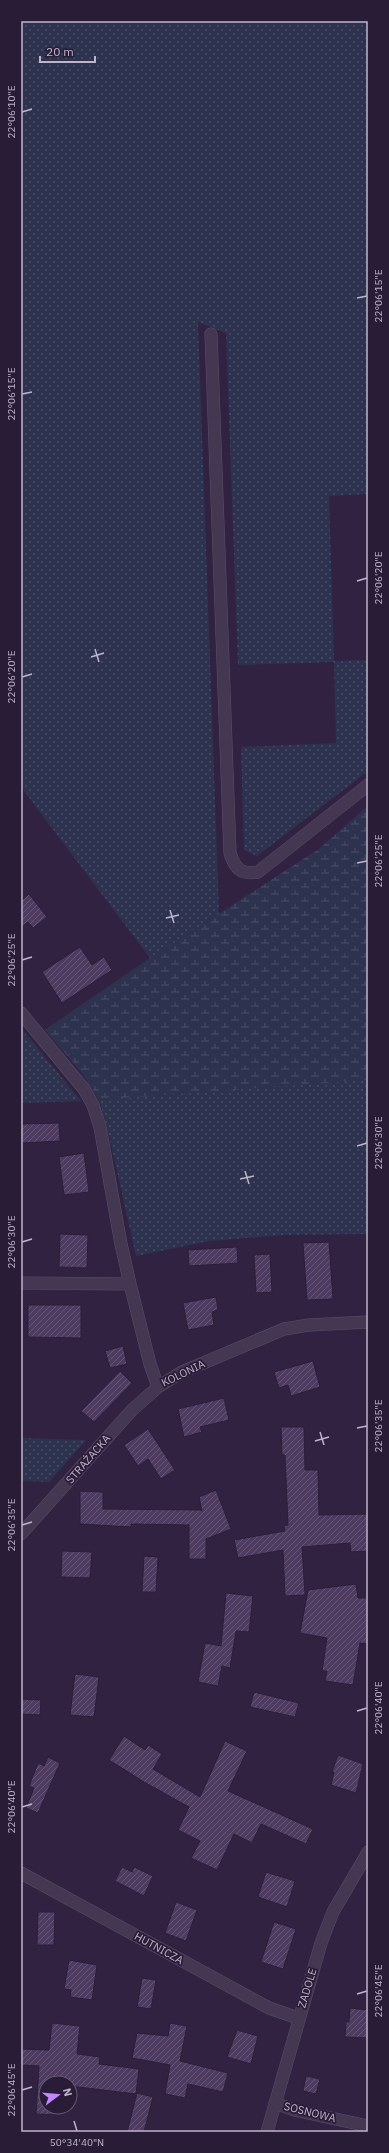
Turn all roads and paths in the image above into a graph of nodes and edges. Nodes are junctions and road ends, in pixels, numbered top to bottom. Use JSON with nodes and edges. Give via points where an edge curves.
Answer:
{"nodes":[{"id":1,"x":211,"y":334,"type":"dead end"},
{"id":2,"x":368,"y":785,"type":"edge"},
{"id":3,"x":21,"y":1013,"type":"edge"},
{"id":4,"x":21,"y":1283,"type":"edge"},
{"id":5,"x":130,"y":1284,"type":"junction"},
{"id":6,"x":368,"y":1322,"type":"edge"},
{"id":7,"x":158,"y":1387,"type":"junction"},
{"id":8,"x":21,"y":1534,"type":"edge"},
{"id":9,"x":368,"y":1852,"type":"edge"},
{"id":10,"x":21,"y":1873,"type":"edge"},
{"id":11,"x":298,"y":2018,"type":"junction"},
{"id":12,"x":275,"y":2103,"type":"junction"},
{"id":13,"x":368,"y":2126,"type":"edge"},
{"id":14,"x":267,"y":2132,"type":"edge"}],
"edges":[{"from":1,"to":2,"type":"street","via":[[230,853],[233,862],[240,871],[258,872]]},
{"from":3,"to":5,"type":"street","name":"KOLONIA","via":[[84,1089],[93,1105],[100,1127]]},
{"from":4,"to":5,"type":"street"},
{"from":5,"to":7,"type":"street","name":"KOLONIA"},
{"from":6,"to":7,"type":"street","name":"KOLONIA","via":[[284,1329],[182,1372]]},
{"from":7,"to":8,"type":"street","name":"STRAŻACKA","via":[[132,1410]]},
{"from":9,"to":11,"type":"street","name":"ZADOLE","via":[[333,1912]]},
{"from":10,"to":11,"type":"street","name":"HUTNICZA","via":[[269,2008]]},
{"from":11,"to":12,"type":"street","name":"ZADOLE"},
{"from":12,"to":13,"type":"street","name":"SOSNOWA","via":[[294,2110]]},
{"from":12,"to":14,"type":"street","name":"ZADOLE"}]}
